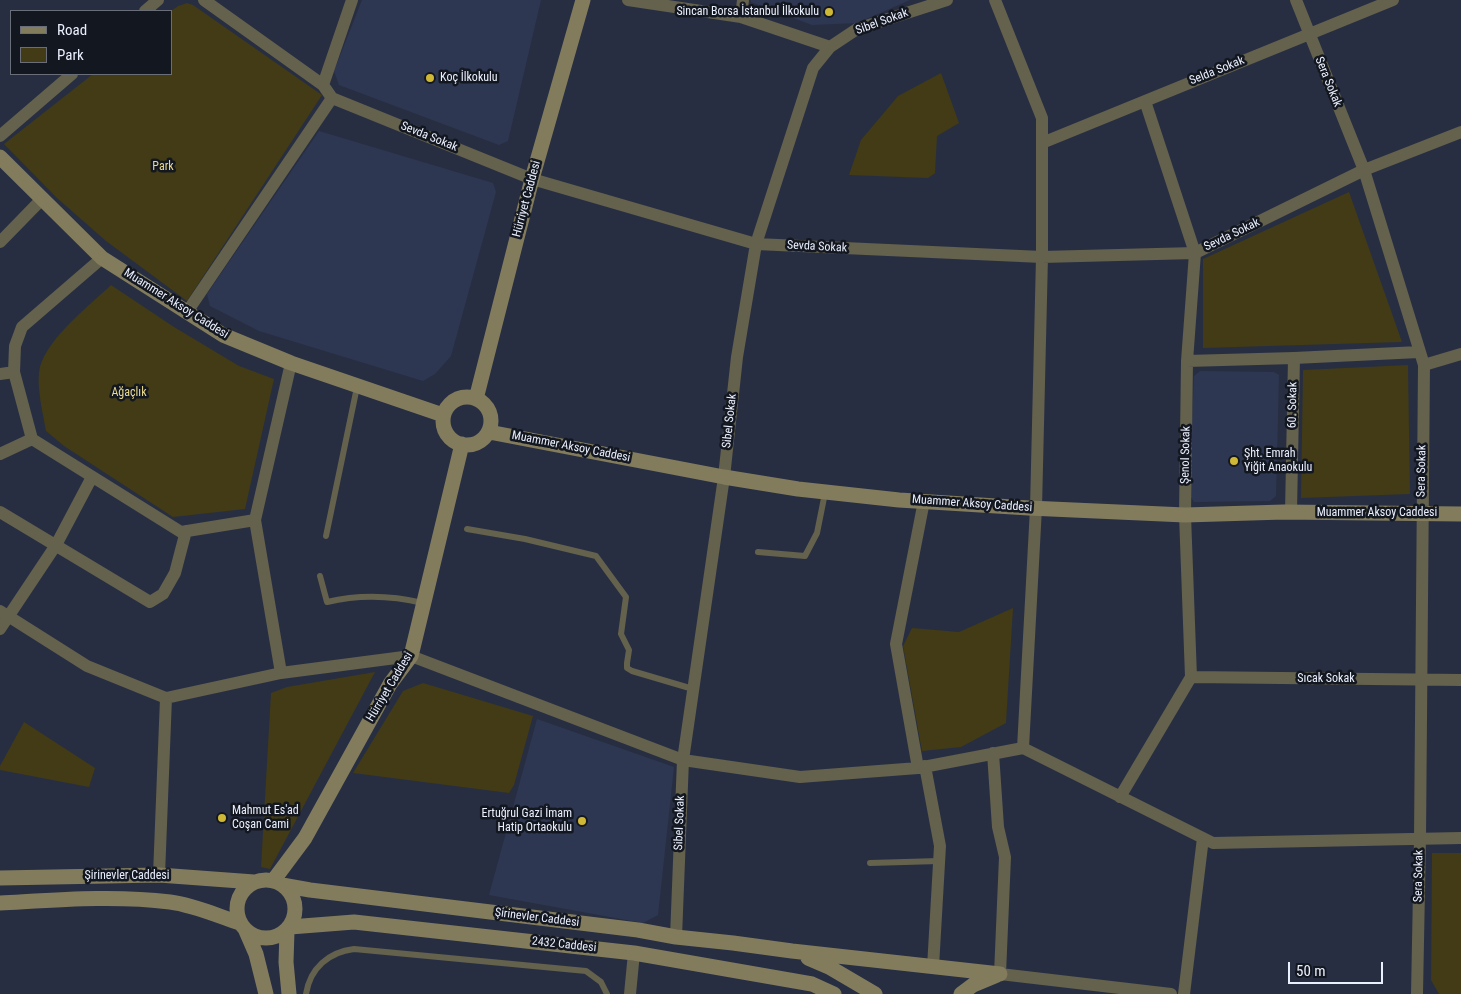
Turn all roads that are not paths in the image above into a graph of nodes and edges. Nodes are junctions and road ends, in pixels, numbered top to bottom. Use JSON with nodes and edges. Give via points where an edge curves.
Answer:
{"nodes":[{"id":1,"x":158,"y":0,"type":"edge"},
{"id":2,"x":204,"y":0,"type":"edge"},
{"id":3,"x":352,"y":0,"type":"edge"},
{"id":4,"x":583,"y":0,"type":"edge"},
{"id":5,"x":628,"y":0,"type":"edge"},
{"id":6,"x":743,"y":0,"type":"edge"},
{"id":7,"x":947,"y":0,"type":"edge"},
{"id":8,"x":995,"y":0,"type":"edge"},
{"id":9,"x":1296,"y":0,"type":"edge"},
{"id":10,"x":1393,"y":0,"type":"edge"},
{"id":11,"x":146,"y":10,"type":"edge"},
{"id":12,"x":741,"y":17,"type":"junction"},
{"id":13,"x":1309,"y":34,"type":"junction"},
{"id":14,"x":830,"y":47,"type":"junction"},
{"id":15,"x":71,"y":75,"type":"edge"},
{"id":16,"x":323,"y":85,"type":"junction"},
{"id":17,"x":332,"y":98,"type":"junction"},
{"id":18,"x":1145,"y":101,"type":"junction"},
{"id":19,"x":1461,"y":132,"type":"edge"},
{"id":20,"x":0,"y":136,"type":"edge"},
{"id":21,"x":1042,"y":143,"type":"junction"},
{"id":22,"x":0,"y":157,"type":"edge"},
{"id":23,"x":1364,"y":170,"type":"junction"},
{"id":24,"x":532,"y":179,"type":"junction"},
{"id":25,"x":42,"y":200,"type":"junction"},
{"id":26,"x":0,"y":242,"type":"edge"},
{"id":27,"x":756,"y":244,"type":"junction"},
{"id":28,"x":1195,"y":253,"type":"junction"},
{"id":29,"x":1042,"y":257,"type":"junction"},
{"id":30,"x":102,"y":258,"type":"junction"},
{"id":31,"x":187,"y":312,"type":"junction"},
{"id":32,"x":1419,"y":352,"type":"junction"},
{"id":33,"x":1461,"y":354,"type":"edge"},
{"id":34,"x":1294,"y":358,"type":"junction"},
{"id":35,"x":1187,"y":361,"type":"junction"},
{"id":36,"x":291,"y":363,"type":"junction"},
{"id":37,"x":1424,"y":365,"type":"junction"},
{"id":38,"x":14,"y":372,"type":"junction"},
{"id":39,"x":0,"y":374,"type":"edge"},
{"id":40,"x":358,"y":386,"type":"junction"},
{"id":41,"x":476,"y":399,"type":"junction"},
{"id":42,"x":443,"y":415,"type":"junction"},
{"id":43,"x":489,"y":432,"type":"junction"},
{"id":44,"x":32,"y":439,"type":"junction"},
{"id":45,"x":462,"y":444,"type":"junction"},
{"id":46,"x":0,"y":454,"type":"edge"},
{"id":47,"x":92,"y":477,"type":"junction"},
{"id":48,"x":724,"y":477,"type":"junction"},
{"id":49,"x":825,"y":492,"type":"junction"},
{"id":50,"x":924,"y":501,"type":"junction"},
{"id":51,"x":1036,"y":508,"type":"junction"},
{"id":52,"x":0,"y":512,"type":"edge"},
{"id":53,"x":1291,"y":512,"type":"junction"},
{"id":54,"x":1422,"y":514,"type":"junction"},
{"id":55,"x":1461,"y":514,"type":"edge"},
{"id":56,"x":1185,"y":515,"type":"junction"},
{"id":57,"x":255,"y":520,"type":"junction"},
{"id":58,"x":467,"y":529,"type":"dead end"},
{"id":59,"x":186,"y":531,"type":"junction"},
{"id":60,"x":326,"y":536,"type":"dead end"},
{"id":61,"x":56,"y":545,"type":"junction"},
{"id":62,"x":758,"y":552,"type":"dead end"},
{"id":63,"x":320,"y":576,"type":"dead end"},
{"id":64,"x":424,"y":603,"type":"junction"},
{"id":65,"x":4,"y":614,"type":"edge"},
{"id":66,"x":0,"y":629,"type":"edge"},
{"id":67,"x":411,"y":656,"type":"junction"},
{"id":68,"x":281,"y":673,"type":"junction"},
{"id":69,"x":1191,"y":677,"type":"junction"},
{"id":70,"x":1421,"y":679,"type":"junction"},
{"id":71,"x":1461,"y":680,"type":"edge"},
{"id":72,"x":693,"y":689,"type":"junction"},
{"id":73,"x":166,"y":698,"type":"junction"},
{"id":74,"x":1023,"y":748,"type":"junction"},
{"id":75,"x":993,"y":754,"type":"junction"},
{"id":76,"x":683,"y":760,"type":"junction"},
{"id":77,"x":922,"y":767,"type":"junction"},
{"id":78,"x":1120,"y":797,"type":"junction"},
{"id":79,"x":1203,"y":838,"type":"junction"},
{"id":80,"x":1420,"y":838,"type":"junction"},
{"id":81,"x":1461,"y":838,"type":"edge"},
{"id":82,"x":939,"y":861,"type":"junction"},
{"id":83,"x":870,"y":863,"type":"dead end"},
{"id":84,"x":159,"y":875,"type":"junction"},
{"id":85,"x":0,"y":878,"type":"edge"},
{"id":86,"x":254,"y":882,"type":"junction"},
{"id":87,"x":278,"y":883,"type":"junction"},
{"id":88,"x":0,"y":903,"type":"edge"},
{"id":89,"x":243,"y":927,"type":"junction"},
{"id":90,"x":288,"y":929,"type":"junction"},
{"id":91,"x":676,"y":937,"type":"junction"},
{"id":92,"x":792,"y":952,"type":"junction"},
{"id":93,"x":634,"y":953,"type":"junction"},
{"id":94,"x":933,"y":967,"type":"junction"},
{"id":95,"x":1000,"y":974,"type":"junction"},
{"id":96,"x":266,"y":994,"type":"edge"},
{"id":97,"x":289,"y":994,"type":"edge"},
{"id":98,"x":306,"y":994,"type":"edge"},
{"id":99,"x":608,"y":994,"type":"edge"},
{"id":100,"x":630,"y":994,"type":"edge"},
{"id":101,"x":834,"y":994,"type":"edge"},
{"id":102,"x":875,"y":994,"type":"edge"},
{"id":103,"x":961,"y":994,"type":"edge"},
{"id":104,"x":1170,"y":994,"type":"edge"},
{"id":105,"x":1184,"y":994,"type":"edge"},
{"id":106,"x":1417,"y":994,"type":"edge"}],
"edges":[{"from":1,"to":11,"type":"street"},
{"from":2,"to":16,"type":"street"},
{"from":3,"to":16,"type":"street"},
{"from":4,"to":24,"type":"street","name":"Hürriyet Caddesi"},
{"from":5,"to":12,"type":"street"},
{"from":6,"to":12,"type":"street"},
{"from":7,"to":14,"type":"street","name":"Sibel Sokak","via":[[857,29]]},
{"from":8,"to":21,"type":"street","via":[[1042,118]]},
{"from":9,"to":13,"type":"street","name":"Sera Sokak"},
{"from":10,"to":13,"type":"street","name":"Selda Sokak"},
{"from":12,"to":14,"type":"street"},
{"from":13,"to":18,"type":"street","name":"Selda Sokak"},
{"from":13,"to":23,"type":"street","name":"Sera Sokak"},
{"from":14,"to":27,"type":"street","name":"Sibel Sokak","via":[[813,68]]},
{"from":15,"to":20,"type":"street"},
{"from":16,"to":17,"type":"street"},
{"from":17,"to":24,"type":"street","name":"Sevda Sokak"},
{"from":17,"to":31,"type":"street"},
{"from":18,"to":21,"type":"street","name":"Selda Sokak"},
{"from":18,"to":28,"type":"street","name":"Şenol Sokak"},
{"from":19,"to":23,"type":"street","name":"Sevda Sokak"},
{"from":21,"to":29,"type":"street"},
{"from":22,"to":25,"type":"street","name":"Muammer Aksoy Caddesi"},
{"from":23,"to":28,"type":"street","name":"Sevda Sokak"},
{"from":23,"to":32,"type":"street","name":"Sera Sokak"},
{"from":24,"to":27,"type":"street","name":"Sevda Sokak"},
{"from":24,"to":41,"type":"street","name":"Hürriyet Caddesi"},
{"from":25,"to":26,"type":"street"},
{"from":25,"to":30,"type":"street","name":"Muammer Aksoy Caddesi"},
{"from":27,"to":29,"type":"street","name":"Sevda Sokak"},
{"from":27,"to":48,"type":"street","name":"Sibel Sokak","via":[[737,357]]},
{"from":28,"to":29,"type":"street","name":"Sevda Sokak"},
{"from":28,"to":35,"type":"street","name":"Şenol Sokak"},
{"from":29,"to":51,"type":"street"},
{"from":30,"to":31,"type":"street","name":"Muammer Aksoy Caddesi"},
{"from":30,"to":38,"type":"street","via":[[22,327],[15,346]]},
{"from":31,"to":36,"type":"street","name":"Muammer Aksoy Caddesi","via":[[223,336]]},
{"from":32,"to":34,"type":"street"},
{"from":32,"to":37,"type":"street","name":"Sera Sokak"},
{"from":33,"to":37,"type":"street"},
{"from":34,"to":35,"type":"street"},
{"from":34,"to":53,"type":"street","name":"60. Sokak"},
{"from":35,"to":56,"type":"street","name":"Şenol Sokak"},
{"from":36,"to":40,"type":"street","name":"Muammer Aksoy Caddesi"},
{"from":36,"to":57,"type":"street"},
{"from":37,"to":54,"type":"street","name":"Sera Sokak"},
{"from":38,"to":39,"type":"street"},
{"from":38,"to":44,"type":"street"},
{"from":40,"to":42,"type":"street","name":"Muammer Aksoy Caddesi"},
{"from":40,"to":60,"type":"lane"},
{"from":41,"to":42,"type":"street","via":[[468,397],[453,401]]},
{"from":41,"to":43,"type":"street","via":[[488,409]]},
{"from":42,"to":45,"type":"street","via":[[447,435]]},
{"from":43,"to":45,"type":"street","via":[[473,445]]},
{"from":43,"to":48,"type":"street","name":"Muammer Aksoy Caddesi"},
{"from":44,"to":46,"type":"street"},
{"from":44,"to":47,"type":"street"},
{"from":45,"to":64,"type":"street","name":"Hürriyet Caddesi"},
{"from":47,"to":59,"type":"street","via":[[180,532]]},
{"from":47,"to":61,"type":"street"},
{"from":48,"to":49,"type":"street","name":"Muammer Aksoy Caddesi"},
{"from":48,"to":72,"type":"street","name":"Sibel Sokak"},
{"from":49,"to":50,"type":"street","name":"Muammer Aksoy Caddesi"},
{"from":49,"to":62,"type":"lane","via":[[817,533],[806,556]]},
{"from":50,"to":51,"type":"street","name":"Muammer Aksoy Caddesi"},
{"from":50,"to":77,"type":"street","via":[[896,644]]},
{"from":51,"to":56,"type":"street","name":"Muammer Aksoy Caddesi"},
{"from":51,"to":74,"type":"street"},
{"from":52,"to":61,"type":"street"},
{"from":53,"to":54,"type":"street","name":"Muammer Aksoy Caddesi"},
{"from":53,"to":56,"type":"street","name":"Muammer Aksoy Caddesi"},
{"from":54,"to":55,"type":"street","name":"Muammer Aksoy Caddesi"},
{"from":54,"to":70,"type":"street","name":"Sera Sokak"},
{"from":56,"to":69,"type":"street","name":"Şenol Sokak"},
{"from":57,"to":59,"type":"street"},
{"from":57,"to":68,"type":"street"},
{"from":58,"to":72,"type":"lane","via":[[596,556],[626,597],[621,634],[629,650],[629,670]]},
{"from":59,"to":61,"type":"street","via":[[175,573],[163,594],[150,602]]},
{"from":61,"to":65,"type":"street"},
{"from":63,"to":64,"type":"lane","via":[[327,602],[381,596]]},
{"from":64,"to":67,"type":"street","name":"Hürriyet Caddesi"},
{"from":65,"to":66,"type":"street"},
{"from":65,"to":73,"type":"street","via":[[87,666]]},
{"from":67,"to":68,"type":"street"},
{"from":67,"to":76,"type":"street"},
{"from":67,"to":87,"type":"street","name":"Hürriyet Caddesi","via":[[390,684]]},
{"from":68,"to":73,"type":"street"},
{"from":69,"to":70,"type":"street","name":"Sıcak Sokak"},
{"from":69,"to":78,"type":"street"},
{"from":70,"to":71,"type":"street","name":"Sıcak Sokak"},
{"from":70,"to":80,"type":"street","name":"Sera Sokak"},
{"from":72,"to":76,"type":"street","name":"Sibel Sokak"},
{"from":73,"to":84,"type":"street"},
{"from":74,"to":75,"type":"street"},
{"from":74,"to":78,"type":"street"},
{"from":75,"to":77,"type":"street"},
{"from":75,"to":95,"type":"street","via":[[998,827],[1005,857]]},
{"from":76,"to":77,"type":"street","via":[[800,778]]},
{"from":76,"to":91,"type":"street","name":"Sibel Sokak"},
{"from":77,"to":82,"type":"street","via":[[940,846]]},
{"from":78,"to":79,"type":"street"},
{"from":79,"to":80,"type":"street","via":[[1213,843]]},
{"from":79,"to":105,"type":"street"},
{"from":80,"to":81,"type":"street"},
{"from":80,"to":106,"type":"street","name":"Sera Sokak"},
{"from":82,"to":83,"type":"lane"},
{"from":82,"to":94,"type":"street"},
{"from":84,"to":85,"type":"street","name":"Şirinevler Caddesi"},
{"from":84,"to":86,"type":"street","name":"Şirinevler Caddesi"},
{"from":86,"to":87,"type":"street","name":"Şirinevler Caddesi"},
{"from":86,"to":89,"type":"street","via":[[240,895],[237,904],[237,914]]},
{"from":87,"to":90,"type":"street","via":[[290,891],[294,899],[294,919]]},
{"from":87,"to":91,"type":"street","name":"Şirinevler Caddesi","via":[[310,890]]},
{"from":88,"to":89,"type":"street","name":"Şirinevler Caddesi","via":[[97,898],[171,902]]},
{"from":89,"to":90,"type":"street","name":"Şirinevler Caddesi","via":[[264,939],[274,938]]},
{"from":89,"to":96,"type":"street","via":[[256,954]]},
{"from":90,"to":93,"type":"street","name":"2432 Caddesi","via":[[354,922]]},
{"from":90,"to":97,"type":"street","via":[[286,962]]},
{"from":91,"to":92,"type":"street","name":"Şirinevler Caddesi"},
{"from":92,"to":94,"type":"street"},
{"from":92,"to":102,"type":"street","via":[[829,967]]},
{"from":93,"to":100,"type":"street"},
{"from":93,"to":101,"type":"street","name":"2432 Caddesi","via":[[812,984]]},
{"from":94,"to":95,"type":"street"},
{"from":95,"to":103,"type":"street","via":[[973,985]]},
{"from":95,"to":104,"type":"street"},
{"from":98,"to":99,"type":"lane","via":[[319,966],[335,954],[354,949],[586,971],[597,978]]}]}
